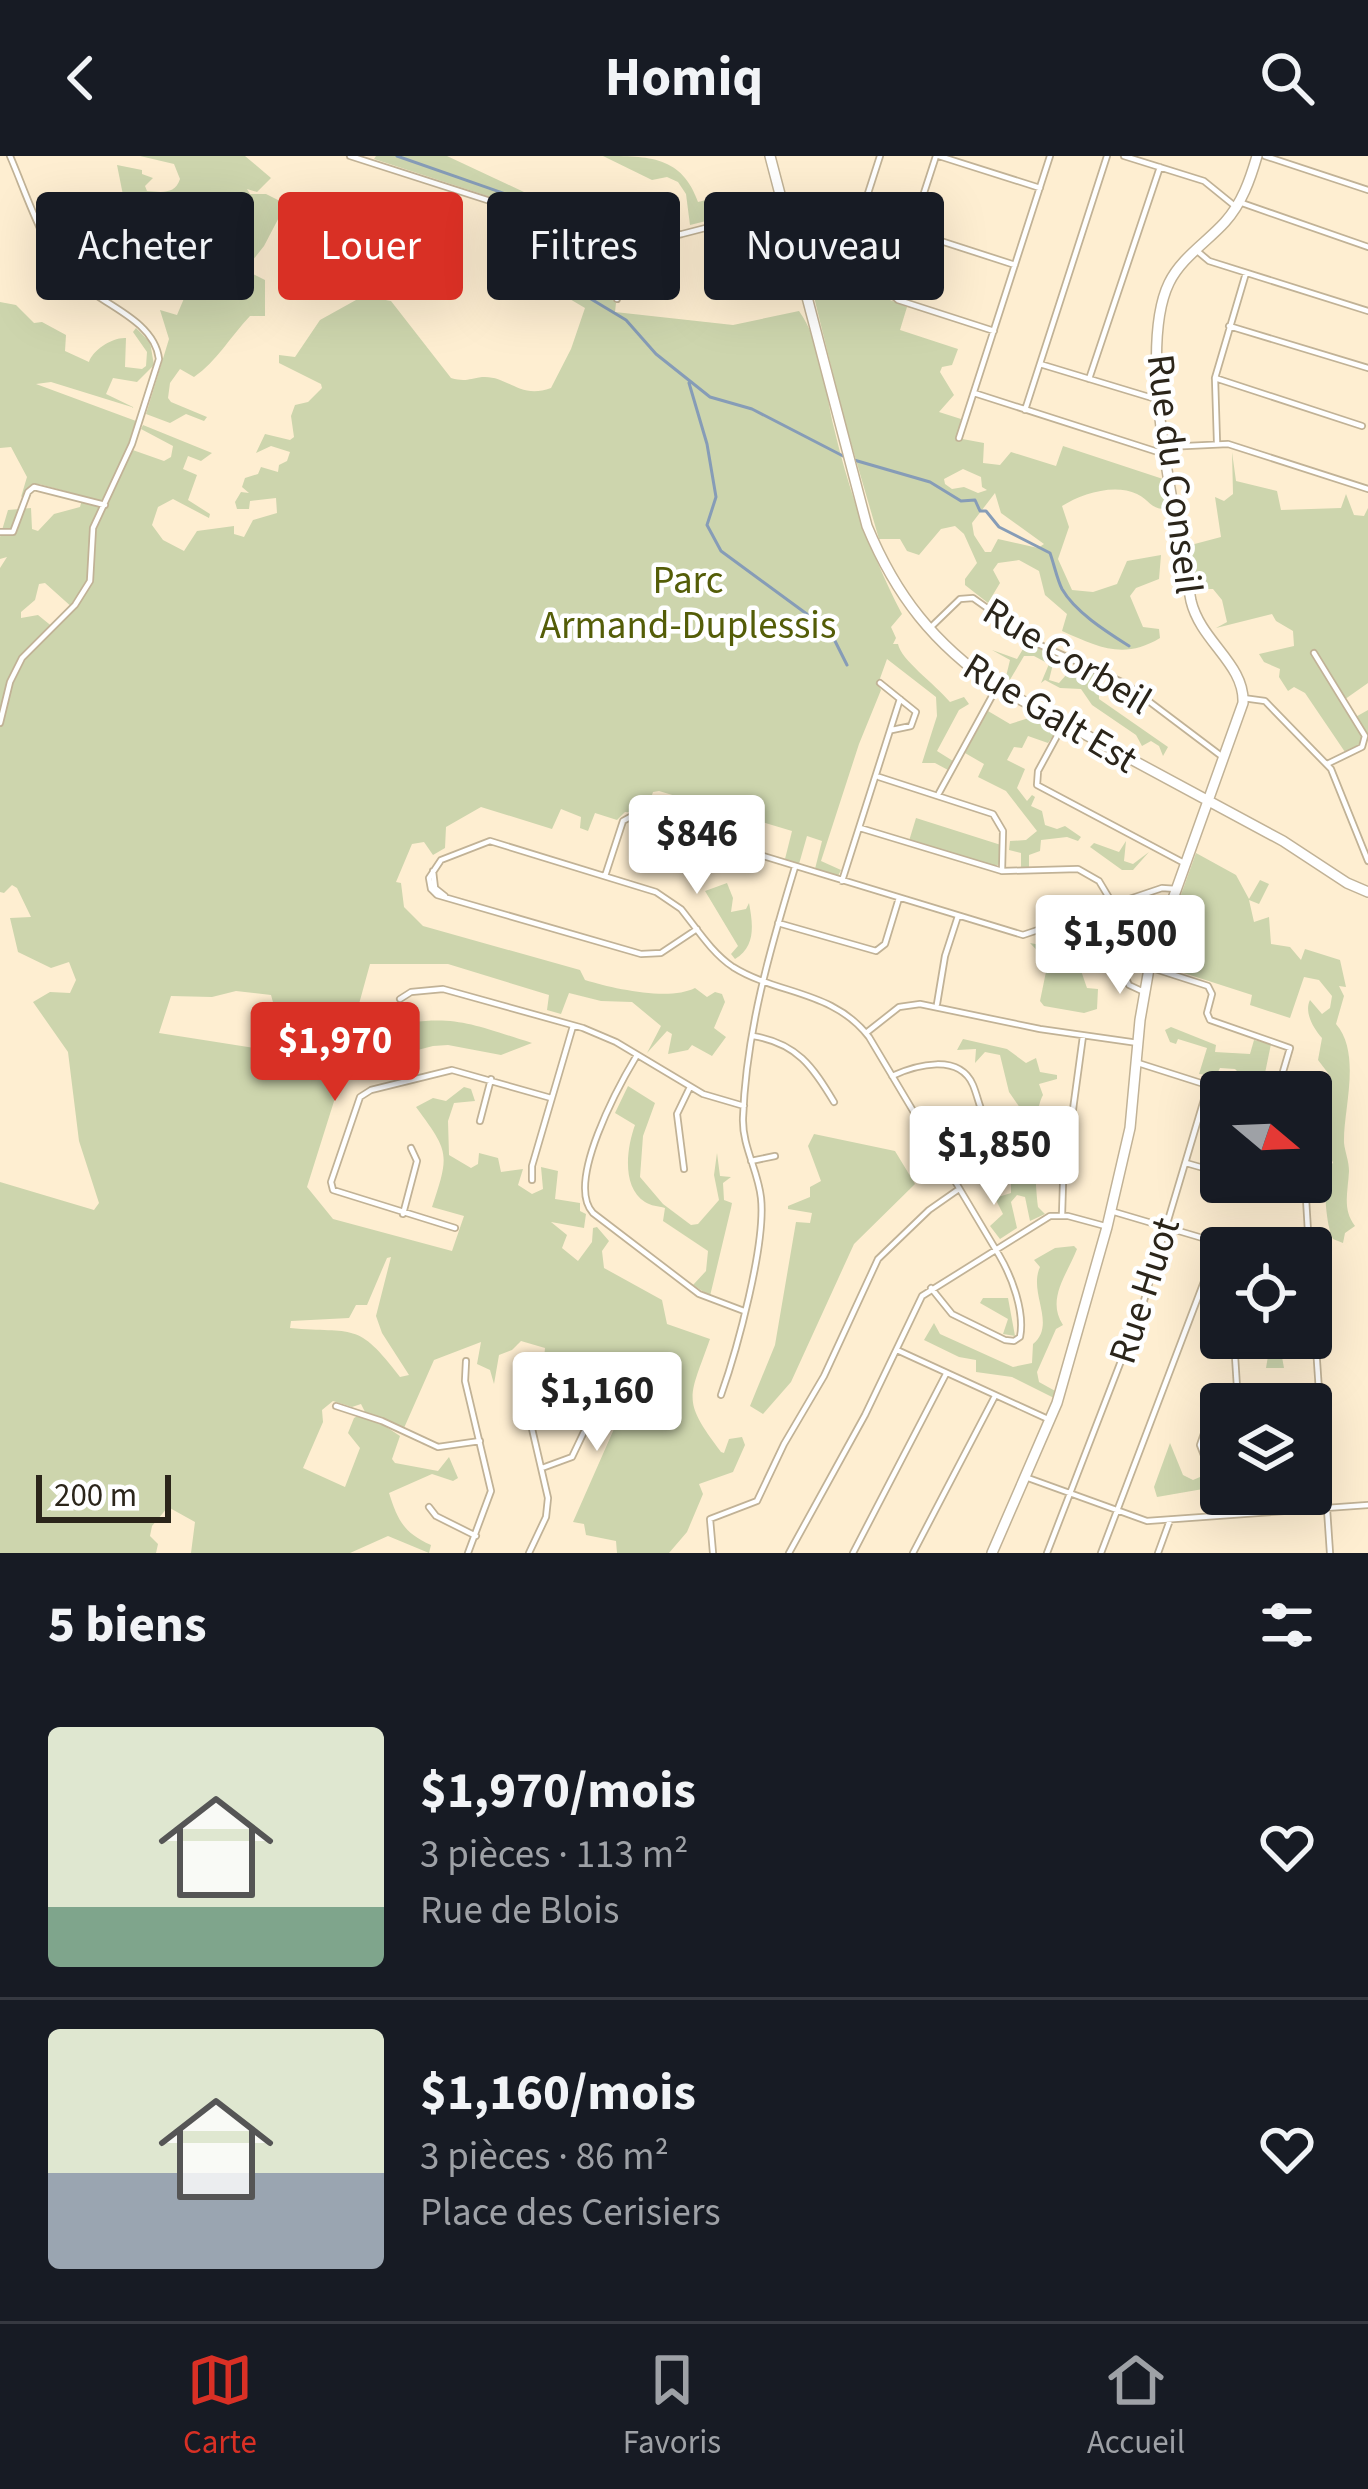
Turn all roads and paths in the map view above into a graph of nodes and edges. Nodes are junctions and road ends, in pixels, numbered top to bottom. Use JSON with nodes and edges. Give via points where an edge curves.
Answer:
{"nodes":[{"id":1,"x":10,"y":156,"type":"edge"},
{"id":2,"x":350,"y":156,"type":"edge"},
{"id":3,"x":770,"y":156,"type":"edge"},
{"id":4,"x":880,"y":156,"type":"edge"},
{"id":5,"x":938,"y":156,"type":"edge"},
{"id":6,"x":1050,"y":156,"type":"edge"},
{"id":7,"x":1107,"y":156,"type":"edge"},
{"id":8,"x":1124,"y":156,"type":"edge"},
{"id":9,"x":1261,"y":156,"type":"edge"},
{"id":10,"x":1160,"y":167,"type":"junction"},
{"id":11,"x":1040,"y":188,"type":"junction"},
{"id":12,"x":1368,"y":190,"type":"edge"},
{"id":13,"x":779,"y":192,"type":"edge"},
{"id":14,"x":868,"y":192,"type":"edge"},
{"id":15,"x":925,"y":192,"type":"edge"},
{"id":16,"x":487,"y":202,"type":"edge"},
{"id":17,"x":1238,"y":205,"type":"junction"},
{"id":18,"x":944,"y":242,"type":"edge"},
{"id":19,"x":1368,"y":247,"type":"edge"},
{"id":20,"x":1196,"y":250,"type":"junction"},
{"id":21,"x":1015,"y":265,"type":"junction"},
{"id":22,"x":1246,"y":273,"type":"junction"},
{"id":23,"x":808,"y":300,"type":"edge"},
{"id":24,"x":904,"y":300,"type":"edge"},
{"id":25,"x":1368,"y":310,"type":"edge"},
{"id":26,"x":1229,"y":326,"type":"junction"},
{"id":27,"x":994,"y":331,"type":"junction"},
{"id":28,"x":1040,"y":364,"type":"junction"},
{"id":29,"x":1368,"y":368,"type":"edge"},
{"id":30,"x":1215,"y":378,"type":"junction"},
{"id":31,"x":1089,"y":379,"type":"junction"},
{"id":32,"x":974,"y":393,"type":"junction"},
{"id":33,"x":1159,"y":400,"type":"junction"},
{"id":34,"x":1025,"y":410,"type":"junction"},
{"id":35,"x":1362,"y":426,"type":"dead end"},
{"id":36,"x":959,"y":438,"type":"dead end"},
{"id":37,"x":1217,"y":442,"type":"junction"},
{"id":38,"x":1166,"y":451,"type":"junction"},
{"id":39,"x":1368,"y":489,"type":"edge"},
{"id":40,"x":105,"y":505,"type":"junction"},
{"id":41,"x":0,"y":532,"type":"edge"},
{"id":42,"x":927,"y":630,"type":"junction"},
{"id":43,"x":1314,"y":653,"type":"dead end"},
{"id":44,"x":880,"y":683,"type":"dead end"},
{"id":45,"x":997,"y":687,"type":"junction"},
{"id":46,"x":1243,"y":698,"type":"junction"},
{"id":47,"x":901,"y":699,"type":"junction"},
{"id":48,"x":0,"y":723,"type":"edge"},
{"id":49,"x":1064,"y":725,"type":"junction"},
{"id":50,"x":892,"y":730,"type":"junction"},
{"id":51,"x":1224,"y":758,"type":"junction"},
{"id":52,"x":1327,"y":764,"type":"junction"},
{"id":53,"x":877,"y":776,"type":"junction"},
{"id":54,"x":938,"y":795,"type":"junction"},
{"id":55,"x":1209,"y":803,"type":"junction"},
{"id":56,"x":860,"y":828,"type":"junction"},
{"id":57,"x":1367,"y":848,"type":"edge"},
{"id":58,"x":1368,"y":861,"type":"edge"},
{"id":59,"x":1185,"y":864,"type":"junction"},
{"id":60,"x":794,"y":867,"type":"junction"},
{"id":61,"x":1002,"y":871,"type":"junction"},
{"id":62,"x":605,"y":876,"type":"junction"},
{"id":63,"x":842,"y":881,"type":"junction"},
{"id":64,"x":1176,"y":889,"type":"junction"},
{"id":65,"x":1368,"y":892,"type":"edge"},
{"id":66,"x":899,"y":898,"type":"junction"},
{"id":67,"x":1114,"y":906,"type":"junction"},
{"id":68,"x":1094,"y":913,"type":"junction"},
{"id":69,"x":958,"y":916,"type":"junction"},
{"id":70,"x":778,"y":923,"type":"junction"},
{"id":71,"x":697,"y":929,"type":"junction"},
{"id":72,"x":1149,"y":967,"type":"junction"},
{"id":73,"x":762,"y":979,"type":"junction"},
{"id":74,"x":1144,"y":992,"type":"junction"},
{"id":75,"x":400,"y":999,"type":"dead end"},
{"id":76,"x":937,"y":1006,"type":"junction"},
{"id":77,"x":573,"y":1026,"type":"junction"},
{"id":78,"x":866,"y":1033,"type":"junction"},
{"id":79,"x":753,"y":1036,"type":"junction"},
{"id":80,"x":1083,"y":1036,"type":"junction"},
{"id":81,"x":1138,"y":1043,"type":"junction"},
{"id":82,"x":637,"y":1055,"type":"junction"},
{"id":83,"x":1137,"y":1062,"type":"junction"},
{"id":84,"x":1284,"y":1071,"type":"edge"},
{"id":85,"x":892,"y":1076,"type":"junction"},
{"id":86,"x":491,"y":1079,"type":"junction"},
{"id":87,"x":1200,"y":1081,"type":"edge"},
{"id":88,"x":690,"y":1087,"type":"junction"},
{"id":89,"x":551,"y":1097,"type":"junction"},
{"id":90,"x":835,"y":1102,"type":"dead end"},
{"id":91,"x":744,"y":1106,"type":"junction"},
{"id":92,"x":1200,"y":1111,"type":"edge"},
{"id":93,"x":480,"y":1121,"type":"dead end"},
{"id":94,"x":995,"y":1129,"type":"dead end"},
{"id":95,"x":411,"y":1148,"type":"dead end"},
{"id":96,"x":775,"y":1156,"type":"dead end"},
{"id":97,"x":752,"y":1161,"type":"junction"},
{"id":98,"x":1185,"y":1163,"type":"junction"},
{"id":99,"x":1200,"y":1167,"type":"edge"},
{"id":100,"x":683,"y":1169,"type":"dead end"},
{"id":101,"x":532,"y":1180,"type":"dead end"},
{"id":102,"x":959,"y":1189,"type":"junction"},
{"id":103,"x":1111,"y":1211,"type":"junction"},
{"id":104,"x":404,"y":1214,"type":"junction"},
{"id":105,"x":1062,"y":1215,"type":"junction"},
{"id":106,"x":1107,"y":1227,"type":"junction"},
{"id":107,"x":455,"y":1228,"type":"dead end"},
{"id":108,"x":1163,"y":1229,"type":"junction"},
{"id":109,"x":1200,"y":1238,"type":"edge"},
{"id":110,"x":995,"y":1248,"type":"junction"},
{"id":111,"x":931,"y":1288,"type":"junction"},
{"id":112,"x":1200,"y":1295,"type":"edge"},
{"id":113,"x":744,"y":1311,"type":"junction"},
{"id":114,"x":897,"y":1350,"type":"junction"},
{"id":115,"x":525,"y":1358,"type":"dead end"},
{"id":116,"x":466,"y":1360,"type":"dead end"},
{"id":117,"x":946,"y":1373,"type":"junction"},
{"id":118,"x":721,"y":1395,"type":"dead end"},
{"id":119,"x":995,"y":1396,"type":"junction"},
{"id":120,"x":593,"y":1397,"type":"dead end"},
{"id":121,"x":336,"y":1406,"type":"dead end"},
{"id":122,"x":1051,"y":1420,"type":"junction"},
{"id":123,"x":480,"y":1441,"type":"junction"},
{"id":124,"x":542,"y":1468,"type":"junction"},
{"id":125,"x":1026,"y":1478,"type":"junction"},
{"id":126,"x":1070,"y":1495,"type":"junction"},
{"id":127,"x":1368,"y":1505,"type":"edge"},
{"id":128,"x":1332,"y":1507,"type":"edge"},
{"id":129,"x":429,"y":1508,"type":"dead end"},
{"id":130,"x":1117,"y":1513,"type":"junction"},
{"id":131,"x":1231,"y":1515,"type":"edge"},
{"id":132,"x":1327,"y":1515,"type":"edge"},
{"id":133,"x":1171,"y":1520,"type":"junction"},
{"id":134,"x":476,"y":1537,"type":"junction"},
{"id":135,"x":468,"y":1553,"type":"edge"},
{"id":136,"x":529,"y":1553,"type":"edge"},
{"id":137,"x":713,"y":1553,"type":"edge"},
{"id":138,"x":789,"y":1553,"type":"edge"},
{"id":139,"x":853,"y":1553,"type":"edge"},
{"id":140,"x":914,"y":1553,"type":"edge"},
{"id":141,"x":992,"y":1553,"type":"edge"},
{"id":142,"x":1047,"y":1553,"type":"edge"},
{"id":143,"x":1101,"y":1553,"type":"edge"},
{"id":144,"x":1158,"y":1553,"type":"edge"},
{"id":145,"x":1330,"y":1553,"type":"edge"}],
"edges":[{"from":1,"to":40,"type":"street","via":[[64,268],[158,350],[141,421]]},
{"from":2,"to":16,"type":"street"},
{"from":3,"to":13,"type":"street","name":"Rue Galt Est"},
{"from":4,"to":14,"type":"street"},
{"from":5,"to":11,"type":"street"},
{"from":5,"to":15,"type":"street"},
{"from":6,"to":11,"type":"street"},
{"from":7,"to":28,"type":"street"},
{"from":8,"to":10,"type":"street"},
{"from":9,"to":12,"type":"street"},
{"from":9,"to":17,"type":"street","name":"Rue du Conseil"},
{"from":10,"to":17,"type":"street","via":[[1204,181]]},
{"from":10,"to":31,"type":"street"},
{"from":11,"to":21,"type":"street"},
{"from":17,"to":19,"type":"street"},
{"from":17,"to":20,"type":"street","name":"Rue du Conseil"},
{"from":18,"to":21,"type":"street"},
{"from":20,"to":22,"type":"street"},
{"from":20,"to":33,"type":"street","name":"Rue du Conseil","via":[[1174,273],[1162,303]]},
{"from":21,"to":27,"type":"street"},
{"from":22,"to":25,"type":"street"},
{"from":22,"to":26,"type":"street"},
{"from":23,"to":42,"type":"street","name":"Rue Galt Est","via":[[867,526],[896,589]]},
{"from":24,"to":27,"type":"street"},
{"from":26,"to":29,"type":"street"},
{"from":26,"to":30,"type":"street"},
{"from":27,"to":32,"type":"street"},
{"from":28,"to":31,"type":"street"},
{"from":28,"to":34,"type":"street"},
{"from":30,"to":35,"type":"street"},
{"from":30,"to":37,"type":"street"},
{"from":31,"to":33,"type":"street"},
{"from":32,"to":34,"type":"street"},
{"from":32,"to":36,"type":"street"},
{"from":33,"to":38,"type":"street","name":"Rue du Conseil"},
{"from":34,"to":38,"type":"street"},
{"from":37,"to":38,"type":"street"},
{"from":37,"to":39,"type":"street"},
{"from":38,"to":46,"type":"street","name":"Rue du Conseil","via":[[1193,610],[1238,675]]},
{"from":40,"to":41,"type":"street","via":[[34,487],[13,532]]},
{"from":40,"to":48,"type":"street","via":[[92,532],[86,590],[22,658]]},
{"from":42,"to":45,"type":"street","name":"Rue Galt Est"},
{"from":42,"to":51,"type":"street","name":"Rue Corbeil","via":[[968,596],[1038,644],[1120,681]]},
{"from":43,"to":52,"type":"street","via":[[1365,736],[1362,747]]},
{"from":44,"to":47,"type":"street"},
{"from":45,"to":49,"type":"street","name":"Rue Galt Est"},
{"from":45,"to":54,"type":"street"},
{"from":46,"to":51,"type":"street"},
{"from":46,"to":52,"type":"street","via":[[1265,701]]},
{"from":47,"to":50,"type":"street"},
{"from":47,"to":50,"type":"street","via":[[916,720]]},
{"from":49,"to":55,"type":"street","name":"Rue Galt Est"},
{"from":49,"to":59,"type":"street","via":[[1037,785]]},
{"from":50,"to":53,"type":"street"},
{"from":51,"to":55,"type":"street"},
{"from":52,"to":57,"type":"street"},
{"from":53,"to":54,"type":"street"},
{"from":53,"to":56,"type":"street"},
{"from":54,"to":61,"type":"street","via":[[986,810],[1000,823]]},
{"from":55,"to":59,"type":"street"},
{"from":55,"to":65,"type":"street","name":"Rue Galt Est"},
{"from":56,"to":61,"type":"street"},
{"from":56,"to":63,"type":"street"},
{"from":57,"to":58,"type":"street"},
{"from":59,"to":64,"type":"street"},
{"from":60,"to":62,"type":"street","via":[[632,816],[622,821]]},
{"from":60,"to":63,"type":"street"},
{"from":60,"to":70,"type":"street"},
{"from":61,"to":67,"type":"street","via":[[1078,869],[1099,881]]},
{"from":62,"to":71,"type":"street","via":[[662,894]]},
{"from":62,"to":71,"type":"street","via":[[485,841],[441,860],[433,872],[434,888],[445,896],[647,955]]},
{"from":63,"to":66,"type":"street"},
{"from":64,"to":67,"type":"street"},
{"from":64,"to":72,"type":"street"},
{"from":66,"to":69,"type":"street"},
{"from":66,"to":70,"type":"street","via":[[876,952]]},
{"from":67,"to":68,"type":"street"},
{"from":68,"to":69,"type":"street","via":[[1028,935]]},
{"from":68,"to":74,"type":"street","via":[[1129,985]]},
{"from":69,"to":76,"type":"street"},
{"from":70,"to":73,"type":"street"},
{"from":71,"to":73,"type":"street","via":[[728,963]]},
{"from":72,"to":74,"type":"street"},
{"from":72,"to":84,"type":"street","via":[[1204,983],[1210,1021],[1291,1048]]},
{"from":73,"to":78,"type":"street","via":[[826,1001]]},
{"from":73,"to":79,"type":"street"},
{"from":74,"to":81,"type":"street"},
{"from":75,"to":77,"type":"street","via":[[443,989]]},
{"from":76,"to":78,"type":"street","via":[[899,1007]]},
{"from":76,"to":80,"type":"street"},
{"from":77,"to":82,"type":"street"},
{"from":77,"to":89,"type":"street"},
{"from":78,"to":85,"type":"street"},
{"from":79,"to":90,"type":"street","via":[[803,1056]]},
{"from":79,"to":91,"type":"street"},
{"from":80,"to":81,"type":"street"},
{"from":80,"to":105,"type":"street"},
{"from":81,"to":83,"type":"street"},
{"from":82,"to":88,"type":"street"},
{"from":82,"to":113,"type":"street","via":[[608,1107],[584,1186],[586,1206],[699,1294]]},
{"from":83,"to":87,"type":"street"},
{"from":83,"to":103,"type":"street"},
{"from":85,"to":94,"type":"street","via":[[930,1064],[961,1071]]},
{"from":85,"to":102,"type":"street"},
{"from":86,"to":89,"type":"street"},
{"from":86,"to":93,"type":"street"},
{"from":86,"to":104,"type":"street","via":[[442,1071],[360,1097],[332,1187]]},
{"from":88,"to":91,"type":"street"},
{"from":88,"to":100,"type":"street","via":[[677,1114]]},
{"from":89,"to":101,"type":"street"},
{"from":91,"to":97,"type":"street"},
{"from":92,"to":98,"type":"street","name":"Rue Huot"},
{"from":95,"to":104,"type":"street","via":[[417,1161]]},
{"from":96,"to":97,"type":"street"},
{"from":97,"to":113,"type":"street","via":[[762,1209]]},
{"from":98,"to":99,"type":"street"},
{"from":98,"to":108,"type":"street","name":"Rue Huot"},
{"from":102,"to":110,"type":"street"},
{"from":102,"to":137,"type":"street","via":[[881,1254],[757,1501],[710,1519]]},
{"from":103,"to":106,"type":"street"},
{"from":103,"to":108,"type":"street"},
{"from":104,"to":107,"type":"street"},
{"from":105,"to":106,"type":"street"},
{"from":105,"to":110,"type":"street"},
{"from":106,"to":122,"type":"street"},
{"from":108,"to":109,"type":"street"},
{"from":108,"to":126,"type":"street","name":"Rue Huot"},
{"from":110,"to":111,"type":"street"},
{"from":110,"to":111,"type":"street","via":[[1011,1280],[1017,1340],[952,1315]]},
{"from":111,"to":114,"type":"street"},
{"from":112,"to":130,"type":"street"},
{"from":113,"to":118,"type":"street"},
{"from":114,"to":117,"type":"street"},
{"from":114,"to":138,"type":"street"},
{"from":115,"to":124,"type":"street","via":[[522,1390]]},
{"from":116,"to":123,"type":"street"},
{"from":117,"to":119,"type":"street"},
{"from":117,"to":139,"type":"street"},
{"from":119,"to":122,"type":"street"},
{"from":119,"to":140,"type":"street"},
{"from":120,"to":124,"type":"street","via":[[572,1457]]},
{"from":121,"to":123,"type":"street","via":[[444,1448]]},
{"from":122,"to":125,"type":"street"},
{"from":123,"to":134,"type":"street","via":[[491,1491]]},
{"from":124,"to":136,"type":"street","via":[[548,1508]]},
{"from":125,"to":126,"type":"street"},
{"from":125,"to":141,"type":"street"},
{"from":126,"to":130,"type":"street"},
{"from":126,"to":142,"type":"street","name":"Rue Huot"},
{"from":127,"to":128,"type":"street"},
{"from":129,"to":134,"type":"street"},
{"from":130,"to":133,"type":"street"},
{"from":130,"to":143,"type":"street"},
{"from":131,"to":133,"type":"street"},
{"from":132,"to":145,"type":"street"},
{"from":133,"to":144,"type":"street"},
{"from":134,"to":135,"type":"street"}]}
